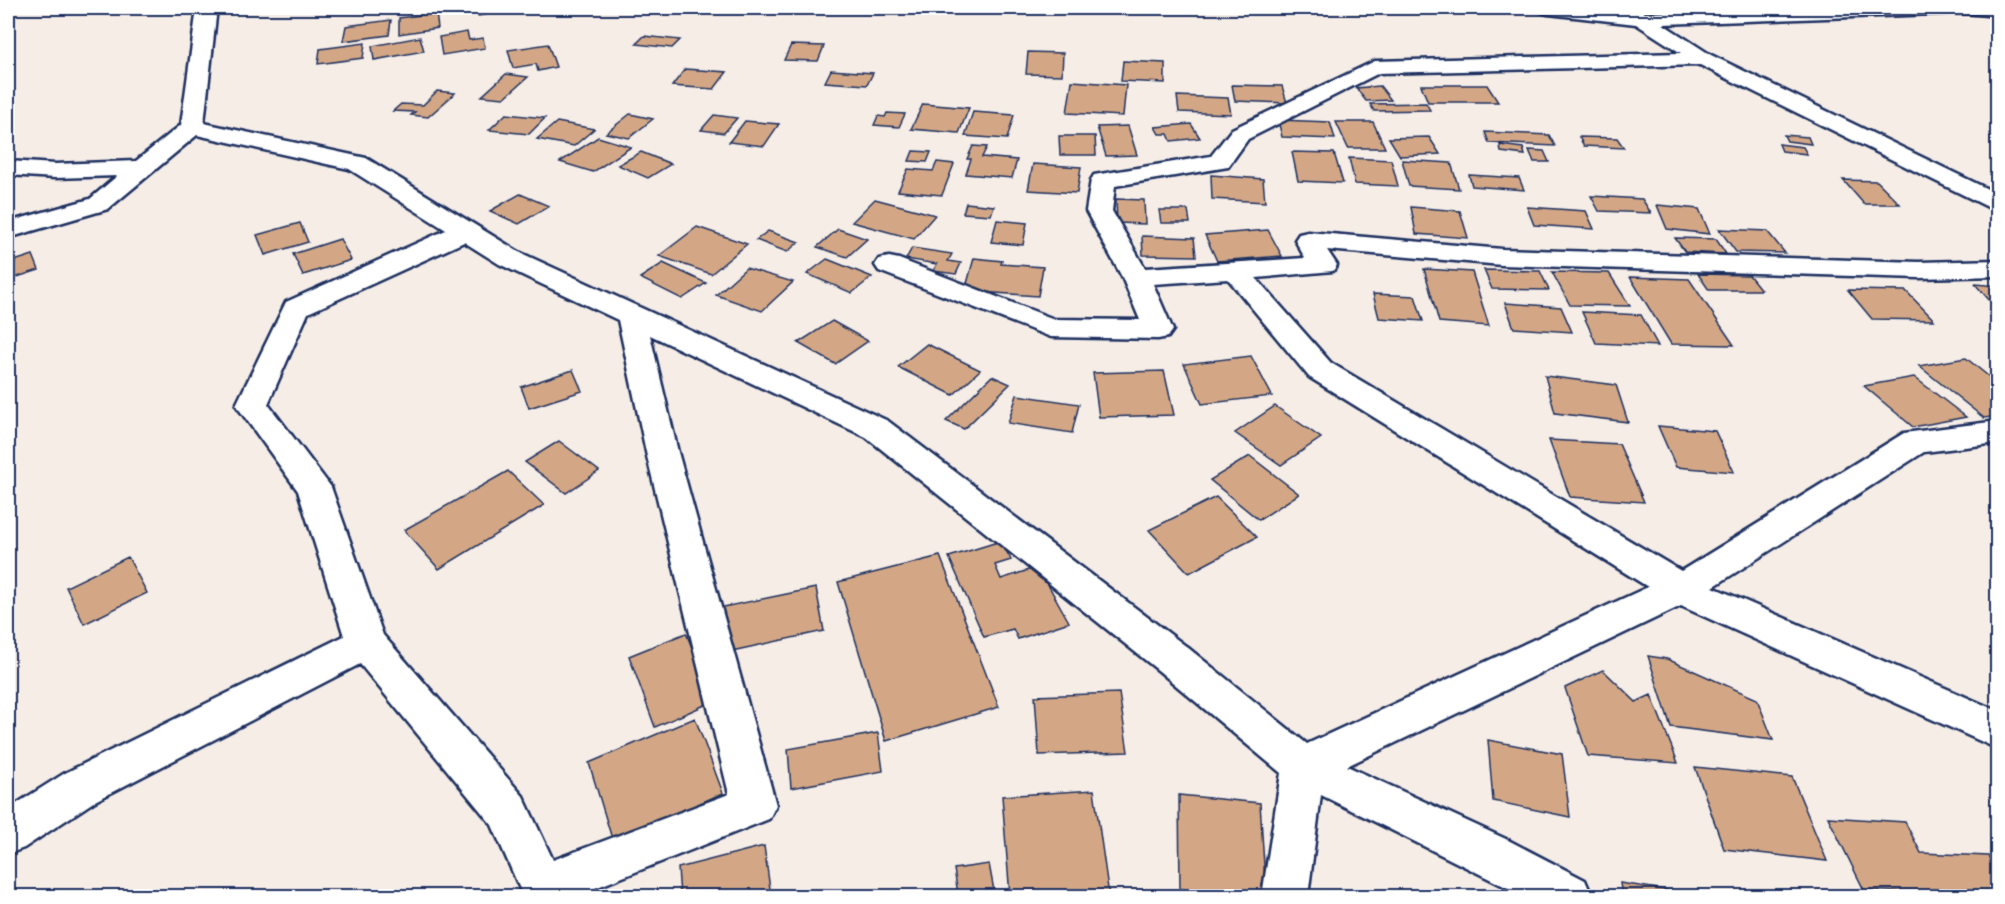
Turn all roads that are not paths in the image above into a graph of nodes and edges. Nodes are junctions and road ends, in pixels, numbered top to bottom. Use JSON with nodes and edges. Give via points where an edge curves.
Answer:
{"nodes":[{"id":1,"x":207,"y":8,"type":"edge"},
{"id":2,"x":1548,"y":8,"type":"edge"},
{"id":3,"x":1624,"y":8,"type":"edge"},
{"id":4,"x":1962,"y":8,"type":"edge"},
{"id":5,"x":1967,"y":8,"type":"edge"},
{"id":6,"x":1998,"y":10,"type":"edge"},
{"id":7,"x":1641,"y":19,"type":"junction"},
{"id":8,"x":1704,"y":59,"type":"junction"},
{"id":9,"x":192,"y":127,"type":"junction"},
{"id":10,"x":8,"y":168,"type":"edge"},
{"id":11,"x":142,"y":168,"type":"junction"},
{"id":12,"x":1998,"y":204,"type":"edge"},
{"id":13,"x":8,"y":230,"type":"edge"},
{"id":14,"x":466,"y":231,"type":"junction"},
{"id":15,"x":889,"y":265,"type":"dead end"},
{"id":16,"x":1998,"y":268,"type":"edge"},
{"id":17,"x":1236,"y":272,"type":"junction"},
{"id":18,"x":1136,"y":277,"type":"junction"},
{"id":19,"x":631,"y":315,"type":"junction"},
{"id":20,"x":1998,"y":432,"type":"edge"},
{"id":21,"x":1681,"y":589,"type":"junction"},
{"id":22,"x":366,"y":643,"type":"junction"},
{"id":23,"x":1998,"y":731,"type":"edge"},
{"id":24,"x":1303,"y":766,"type":"junction"},
{"id":25,"x":8,"y":833,"type":"edge"},
{"id":26,"x":544,"y":892,"type":"edge"},
{"id":27,"x":1285,"y":897,"type":"edge"},
{"id":28,"x":1569,"y":897,"type":"edge"}],
"edges":[{"from":1,"to":9,"type":"street"},
{"from":2,"to":7,"type":"street"},
{"from":3,"to":7,"type":"street"},
{"from":4,"to":7,"type":"street"},
{"from":5,"to":6,"type":"street"},
{"from":7,"to":8,"type":"street"},
{"from":8,"to":12,"type":"street"},
{"from":8,"to":18,"type":"street","via":[[1375,67],[1240,134],[1219,162],[1103,180],[1099,211]]},
{"from":9,"to":11,"type":"street"},
{"from":9,"to":14,"type":"street","via":[[357,163]]},
{"from":10,"to":11,"type":"street"},
{"from":11,"to":13,"type":"street","via":[[99,204]]},
{"from":14,"to":19,"type":"street","via":[[509,258]]},
{"from":14,"to":22,"type":"street","via":[[296,308],[252,405],[314,487]]},
{"from":15,"to":18,"type":"street","via":[[1051,328],[1158,330]]},
{"from":16,"to":17,"type":"street","via":[[1919,270],[1502,257],[1308,240],[1323,266]]},
{"from":17,"to":18,"type":"street"},
{"from":17,"to":21,"type":"street","via":[[1320,370]]},
{"from":19,"to":24,"type":"street","via":[[877,429],[1173,659]]},
{"from":19,"to":26,"type":"street","via":[[662,452],[754,805]]},
{"from":20,"to":21,"type":"street","via":[[1916,441]]},
{"from":21,"to":23,"type":"street"},
{"from":21,"to":24,"type":"street"},
{"from":22,"to":25,"type":"street","via":[[80,787]]},
{"from":22,"to":26,"type":"street","via":[[508,811]]},
{"from":24,"to":27,"type":"street"},
{"from":24,"to":28,"type":"street","via":[[1492,855]]}]}
